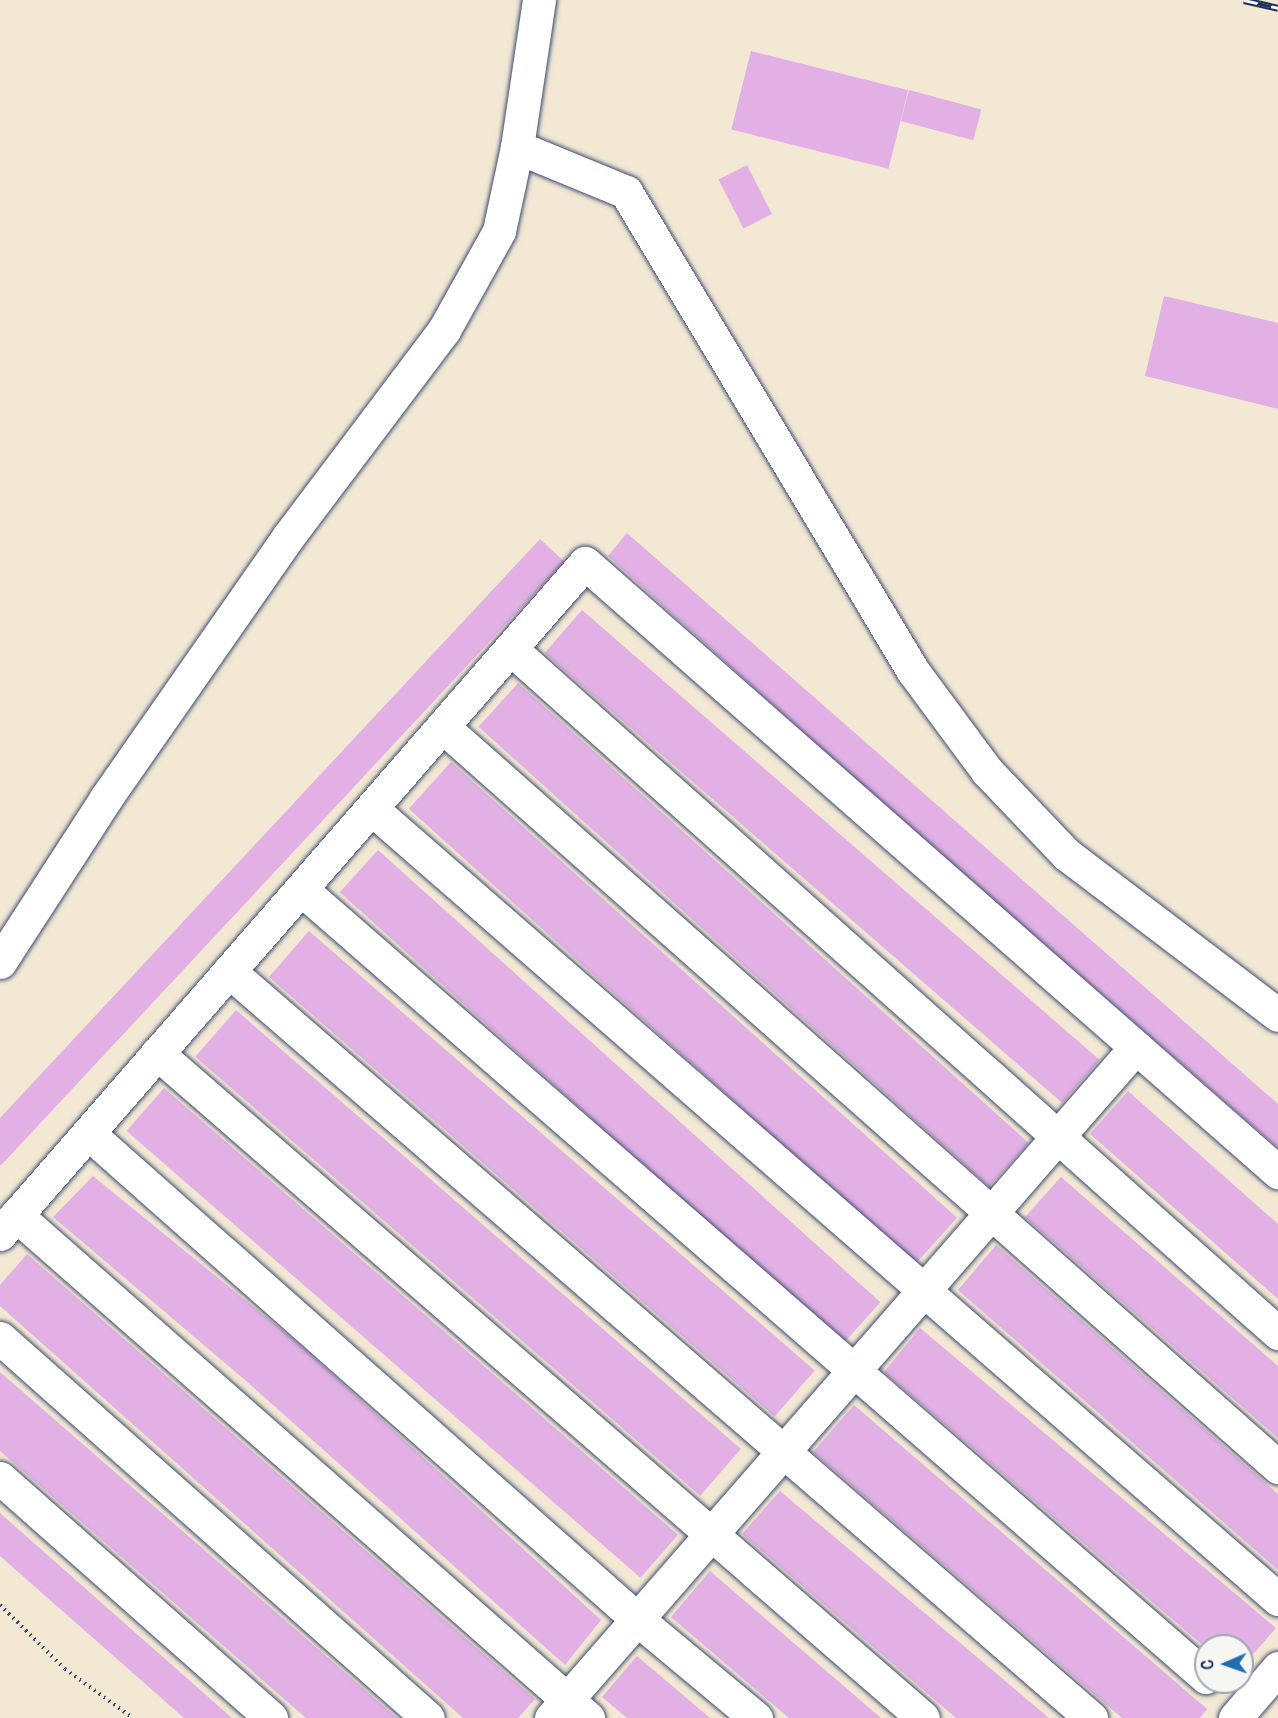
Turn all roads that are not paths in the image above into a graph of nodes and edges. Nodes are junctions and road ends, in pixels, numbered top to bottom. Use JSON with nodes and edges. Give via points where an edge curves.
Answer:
{"nodes":[{"id":1,"x":539,"y":0,"type":"edge"},
{"id":2,"x":517,"y":147,"type":"junction"},
{"id":3,"x":511,"y":649,"type":"junction"},
{"id":4,"x":443,"y":727,"type":"junction"},
{"id":5,"x":372,"y":809,"type":"junction"},
{"id":6,"x":301,"y":889,"type":"junction"},
{"id":7,"x":0,"y":962,"type":"edge"},
{"id":8,"x":229,"y":971,"type":"junction"},
{"id":9,"x":1278,"y":1015,"type":"edge"},
{"id":10,"x":1136,"y":1047,"type":"junction"},
{"id":11,"x":157,"y":1053,"type":"junction"},
{"id":12,"x":88,"y":1133,"type":"junction"},
{"id":13,"x":1058,"y":1137,"type":"junction"},
{"id":14,"x":1278,"y":1172,"type":"edge"},
{"id":15,"x":991,"y":1213,"type":"junction"},
{"id":16,"x":8,"y":1224,"type":"edge"},
{"id":17,"x":924,"y":1290,"type":"junction"},
{"id":18,"x":1278,"y":1333,"type":"edge"},
{"id":19,"x":0,"y":1338,"type":"edge"},
{"id":20,"x":854,"y":1370,"type":"junction"},
{"id":21,"x":783,"y":1451,"type":"junction"},
{"id":22,"x":1278,"y":1467,"type":"edge"},
{"id":23,"x":0,"y":1478,"type":"edge"},
{"id":24,"x":711,"y":1534,"type":"junction"},
{"id":25,"x":1278,"y":1599,"type":"edge"},
{"id":26,"x":637,"y":1619,"type":"junction"},
{"id":27,"x":1194,"y":1667,"type":"edge"},
{"id":28,"x":1278,"y":1668,"type":"edge"},
{"id":29,"x":1224,"y":1694,"type":"edge"},
{"id":30,"x":568,"y":1712,"type":"edge"},
{"id":31,"x":1244,"y":1715,"type":"edge"},
{"id":32,"x":271,"y":1718,"type":"edge"},
{"id":33,"x":428,"y":1718,"type":"edge"},
{"id":34,"x":756,"y":1718,"type":"edge"},
{"id":35,"x":923,"y":1718,"type":"edge"},
{"id":36,"x":1091,"y":1718,"type":"edge"}],
"edges":[{"from":1,"to":2,"type":"street"},
{"from":2,"to":7,"type":"street","via":[[499,231],[444,330],[282,547],[106,798]]},
{"from":2,"to":9,"type":"street","via":[[626,192],[913,671],[987,771],[1066,854]]},
{"from":3,"to":4,"type":"street"},
{"from":3,"to":10,"type":"street","via":[[585,564]]},
{"from":3,"to":13,"type":"street"},
{"from":4,"to":5,"type":"street"},
{"from":4,"to":15,"type":"street"},
{"from":5,"to":6,"type":"street"},
{"from":5,"to":17,"type":"street"},
{"from":6,"to":8,"type":"street"},
{"from":6,"to":20,"type":"street"},
{"from":8,"to":11,"type":"street"},
{"from":8,"to":21,"type":"street"},
{"from":10,"to":13,"type":"street"},
{"from":10,"to":14,"type":"street"},
{"from":11,"to":12,"type":"street"},
{"from":11,"to":24,"type":"street"},
{"from":12,"to":16,"type":"street"},
{"from":12,"to":26,"type":"street"},
{"from":13,"to":15,"type":"street"},
{"from":13,"to":18,"type":"street"},
{"from":15,"to":17,"type":"street"},
{"from":15,"to":22,"type":"street"},
{"from":16,"to":30,"type":"street"},
{"from":17,"to":20,"type":"street"},
{"from":17,"to":25,"type":"street"},
{"from":19,"to":33,"type":"street"},
{"from":20,"to":21,"type":"street"},
{"from":20,"to":27,"type":"street"},
{"from":21,"to":24,"type":"street"},
{"from":21,"to":36,"type":"street"},
{"from":23,"to":32,"type":"street"},
{"from":24,"to":26,"type":"street"},
{"from":24,"to":35,"type":"street"},
{"from":26,"to":30,"type":"street"},
{"from":26,"to":34,"type":"street"},
{"from":28,"to":31,"type":"street"},
{"from":29,"to":31,"type":"street"}]}
